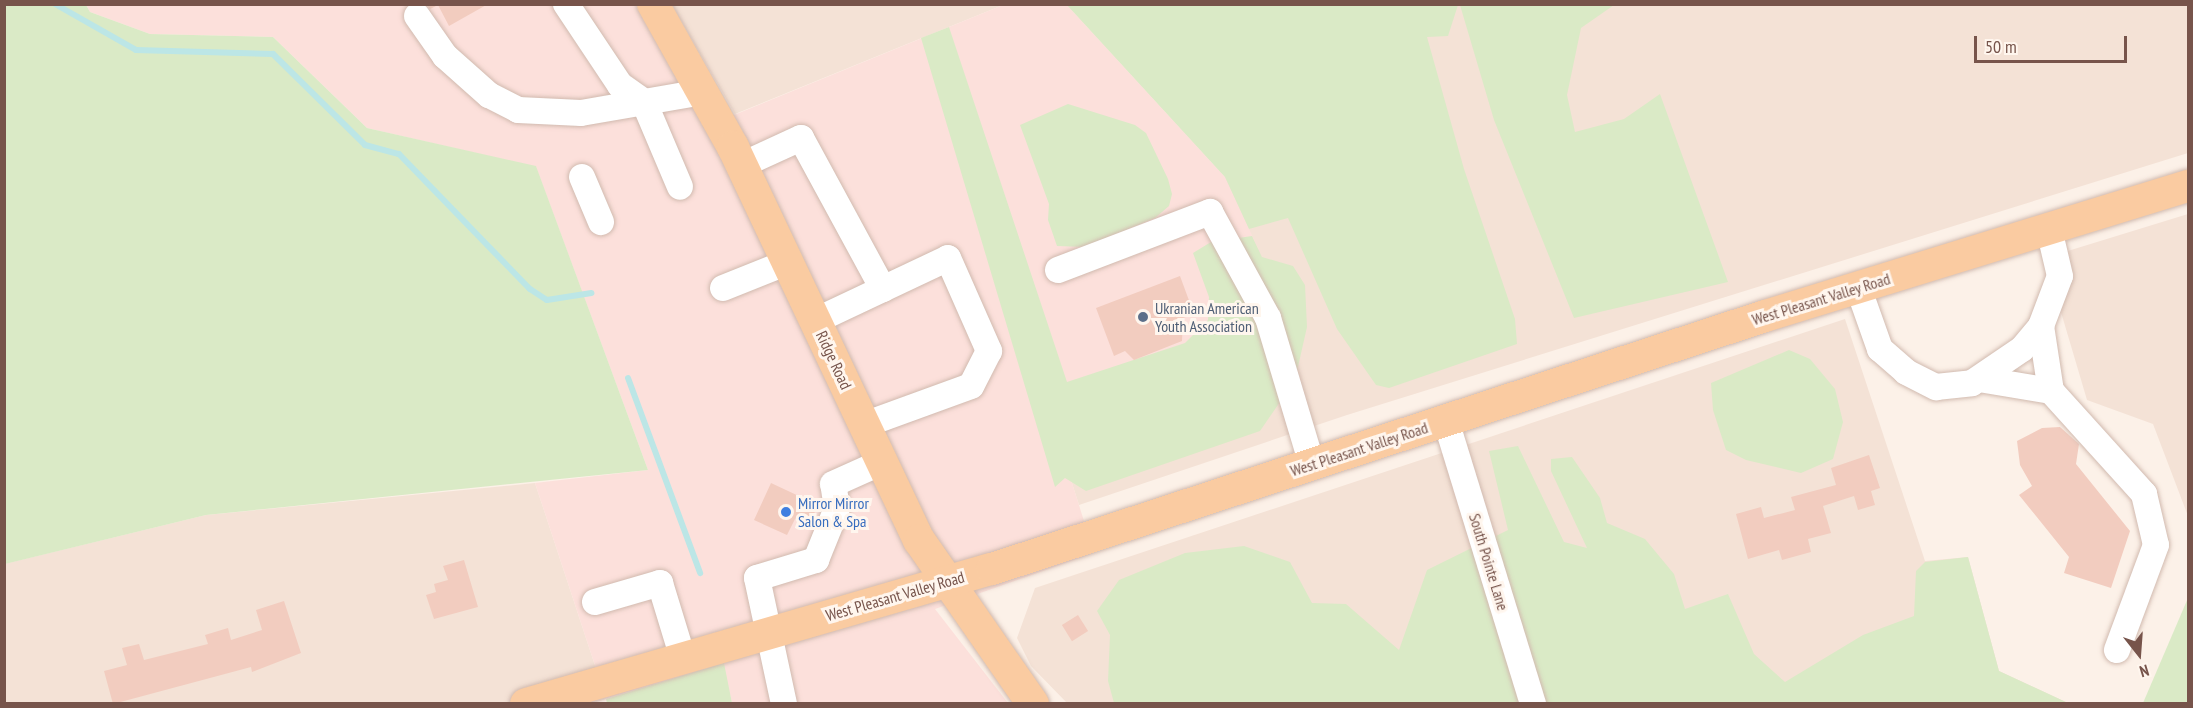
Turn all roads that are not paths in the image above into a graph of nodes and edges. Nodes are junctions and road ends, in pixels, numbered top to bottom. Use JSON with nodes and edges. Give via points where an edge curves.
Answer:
{"nodes":[{"id":1,"x":566,"y":4,"type":"edge"},
{"id":2,"x":652,"y":4,"type":"edge"},
{"id":3,"x":417,"y":16,"type":"dead end"},
{"id":4,"x":702,"y":92,"type":"junction"},
{"id":5,"x":644,"y":102,"type":"junction"},
{"id":6,"x":742,"y":165,"type":"junction"},
{"id":7,"x":582,"y":177,"type":"dead end"},
{"id":8,"x":2188,"y":186,"type":"edge"},
{"id":9,"x":680,"y":187,"type":"dead end"},
{"id":10,"x":601,"y":222,"type":"dead end"},
{"id":11,"x":2049,"y":229,"type":"junction"},
{"id":12,"x":788,"y":262,"type":"junction"},
{"id":13,"x":1058,"y":270,"type":"dead end"},
{"id":14,"x":1858,"y":287,"type":"junction"},
{"id":15,"x":723,"y":288,"type":"dead end"},
{"id":16,"x":883,"y":289,"type":"junction"},
{"id":17,"x":815,"y":321,"type":"junction"},
{"id":18,"x":2041,"y":326,"type":"junction"},
{"id":19,"x":1978,"y":379,"type":"junction"},
{"id":20,"x":2051,"y":391,"type":"junction"},
{"id":21,"x":1446,"y":421,"type":"junction"},
{"id":22,"x":864,"y":425,"type":"junction"},
{"id":23,"x":882,"y":462,"type":"junction"},
{"id":24,"x":1312,"y":465,"type":"junction"},
{"id":25,"x":944,"y":583,"type":"junction"},
{"id":26,"x":595,"y":602,"type":"dead end"},
{"id":27,"x":766,"y":633,"type":"junction"},
{"id":28,"x":2117,"y":650,"type":"dead end"},
{"id":29,"x":683,"y":658,"type":"junction"},
{"id":30,"x":575,"y":697,"type":"edge"},
{"id":31,"x":526,"y":704,"type":"edge"},
{"id":32,"x":784,"y":704,"type":"edge"},
{"id":33,"x":1033,"y":704,"type":"edge"},
{"id":34,"x":1533,"y":704,"type":"edge"}],
"edges":[{"from":1,"to":5,"type":"street","via":[[620,85]]},
{"from":2,"to":4,"type":"main road","name":"Ridge Road"},
{"from":3,"to":5,"type":"street","via":[[445,56],[489,95],[518,110],[572,113]]},
{"from":4,"to":5,"type":"street"},
{"from":4,"to":6,"type":"main road","name":"Ridge Road"},
{"from":5,"to":9,"type":"street"},
{"from":6,"to":12,"type":"main road","name":"Ridge Road"},
{"from":6,"to":16,"type":"street","via":[[801,138]]},
{"from":7,"to":10,"type":"street"},
{"from":8,"to":11,"type":"main road","name":"West Pleasant Valley Road"},
{"from":11,"to":14,"type":"main road","name":"West Pleasant Valley Road"},
{"from":11,"to":18,"type":"street","via":[[2060,276]]},
{"from":12,"to":15,"type":"street"},
{"from":12,"to":17,"type":"main road","name":"Ridge Road"},
{"from":13,"to":24,"type":"street","via":[[1210,212],[1268,318]]},
{"from":14,"to":19,"type":"street","via":[[1880,349],[1906,372],[1936,387]]},
{"from":14,"to":21,"type":"main road","name":"West Pleasant Valley Road"},
{"from":16,"to":17,"type":"street"},
{"from":16,"to":22,"type":"street","via":[[948,258],[989,351],[971,386]]},
{"from":17,"to":22,"type":"main road","name":"Ridge Road"},
{"from":18,"to":19,"type":"street","via":[[2022,350]]},
{"from":18,"to":20,"type":"street"},
{"from":19,"to":20,"type":"street"},
{"from":20,"to":28,"type":"street","via":[[2144,494],[2156,545]]},
{"from":21,"to":24,"type":"main road","name":"West Pleasant Valley Road"},
{"from":21,"to":34,"type":"street","name":"South Pointe Lane"},
{"from":22,"to":23,"type":"main road","name":"Ridge Road"},
{"from":23,"to":25,"type":"main road","name":"Ridge Road"},
{"from":23,"to":27,"type":"street","via":[[832,484],[837,508],[816,560],[757,578]]},
{"from":24,"to":25,"type":"main road","name":"West Pleasant Valley Road"},
{"from":25,"to":27,"type":"main road","name":"West Pleasant Valley Road"},
{"from":25,"to":33,"type":"main road","name":"Ridge Road"},
{"from":26,"to":29,"type":"street","via":[[660,583]]},
{"from":27,"to":29,"type":"main road","name":"West Pleasant Valley Road"},
{"from":27,"to":32,"type":"street"},
{"from":29,"to":30,"type":"main road","name":"West Pleasant Valley Road"},
{"from":30,"to":31,"type":"main road","name":"West Pleasant Valley Road"}]}
